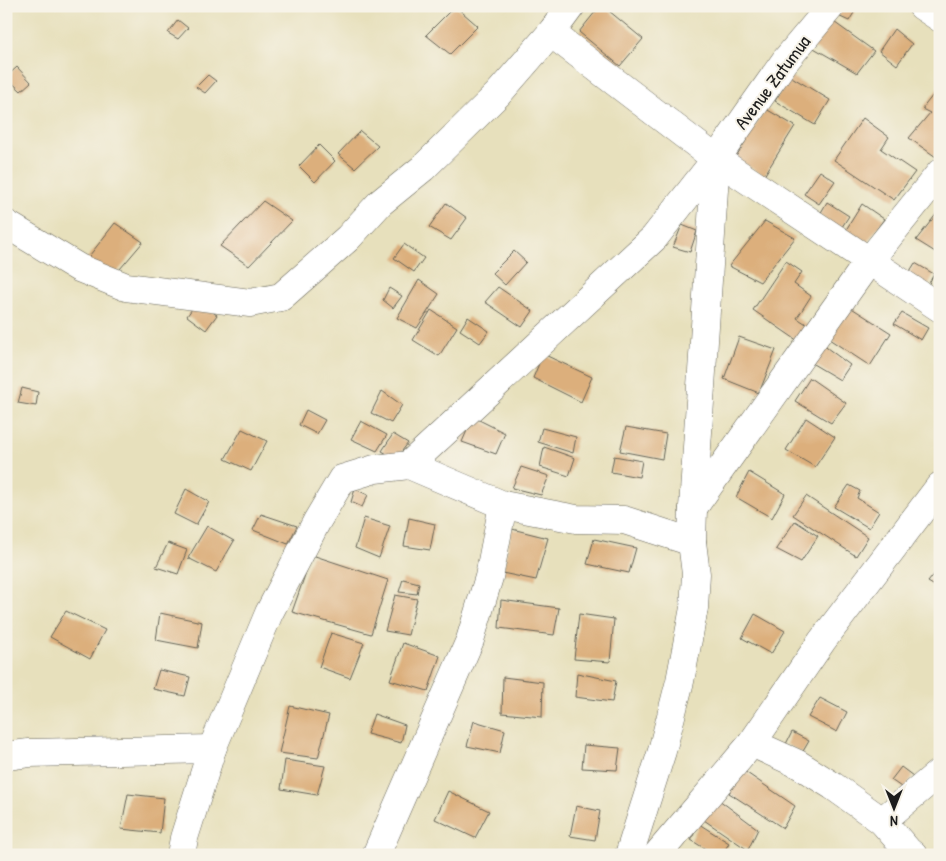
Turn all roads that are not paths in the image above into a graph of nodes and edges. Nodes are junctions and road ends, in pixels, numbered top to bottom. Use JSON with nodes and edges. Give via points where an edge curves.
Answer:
{"nodes":[{"id":1,"x":571,"y":6,"type":"edge"},
{"id":2,"x":831,"y":6,"type":"edge"},
{"id":3,"x":922,"y":6,"type":"edge"},
{"id":4,"x":940,"y":18,"type":"edge"},
{"id":5,"x":551,"y":33,"type":"junction"},
{"id":6,"x":716,"y":159,"type":"junction"},
{"id":7,"x":940,"y":173,"type":"edge"},
{"id":8,"x":6,"y":224,"type":"edge"},
{"id":9,"x":868,"y":261,"type":"junction"},
{"id":10,"x":940,"y":308,"type":"edge"},
{"id":11,"x":409,"y":465,"type":"junction"},
{"id":12,"x":940,"y":486,"type":"edge"},
{"id":13,"x":503,"y":505,"type":"junction"},
{"id":14,"x":693,"y":508,"type":"junction"},
{"id":15,"x":692,"y":542,"type":"junction"},
{"id":16,"x":752,"y":743,"type":"junction"},
{"id":17,"x":212,"y":749,"type":"junction"},
{"id":18,"x":6,"y":756,"type":"edge"},
{"id":19,"x":940,"y":772,"type":"edge"},
{"id":20,"x":882,"y":822,"type":"junction"},
{"id":21,"x":180,"y":855,"type":"edge"},
{"id":22,"x":376,"y":855,"type":"edge"},
{"id":23,"x":629,"y":855,"type":"edge"},
{"id":24,"x":657,"y":855,"type":"edge"},
{"id":25,"x":913,"y":855,"type":"edge"}],
"edges":[{"from":1,"to":5,"type":"street"},
{"from":2,"to":6,"type":"street","name":"Avenue Zatumua","via":[[785,62]]},
{"from":3,"to":4,"type":"street"},
{"from":5,"to":6,"type":"street"},
{"from":5,"to":8,"type":"street","via":[[498,94],[423,168],[380,203],[348,238],[281,297],[250,303],[126,287],[79,268]]},
{"from":6,"to":9,"type":"street"},
{"from":6,"to":11,"type":"street","name":"Avenue Zatumua","via":[[654,238]]},
{"from":6,"to":14,"type":"street"},
{"from":7,"to":9,"type":"street"},
{"from":9,"to":10,"type":"street"},
{"from":9,"to":14,"type":"street"},
{"from":11,"to":13,"type":"street"},
{"from":11,"to":17,"type":"street","via":[[375,469],[342,480],[269,613]]},
{"from":12,"to":16,"type":"street","via":[[822,641]]},
{"from":13,"to":15,"type":"street","via":[[576,519],[624,520]]},
{"from":13,"to":22,"type":"street","via":[[490,577],[470,640]]},
{"from":14,"to":15,"type":"street"},
{"from":15,"to":23,"type":"street","via":[[696,574],[694,608],[680,681]]},
{"from":16,"to":20,"type":"street","via":[[798,764]]},
{"from":16,"to":24,"type":"street"},
{"from":17,"to":18,"type":"street"},
{"from":17,"to":21,"type":"street"},
{"from":19,"to":20,"type":"street"},
{"from":20,"to":25,"type":"street"}]}
